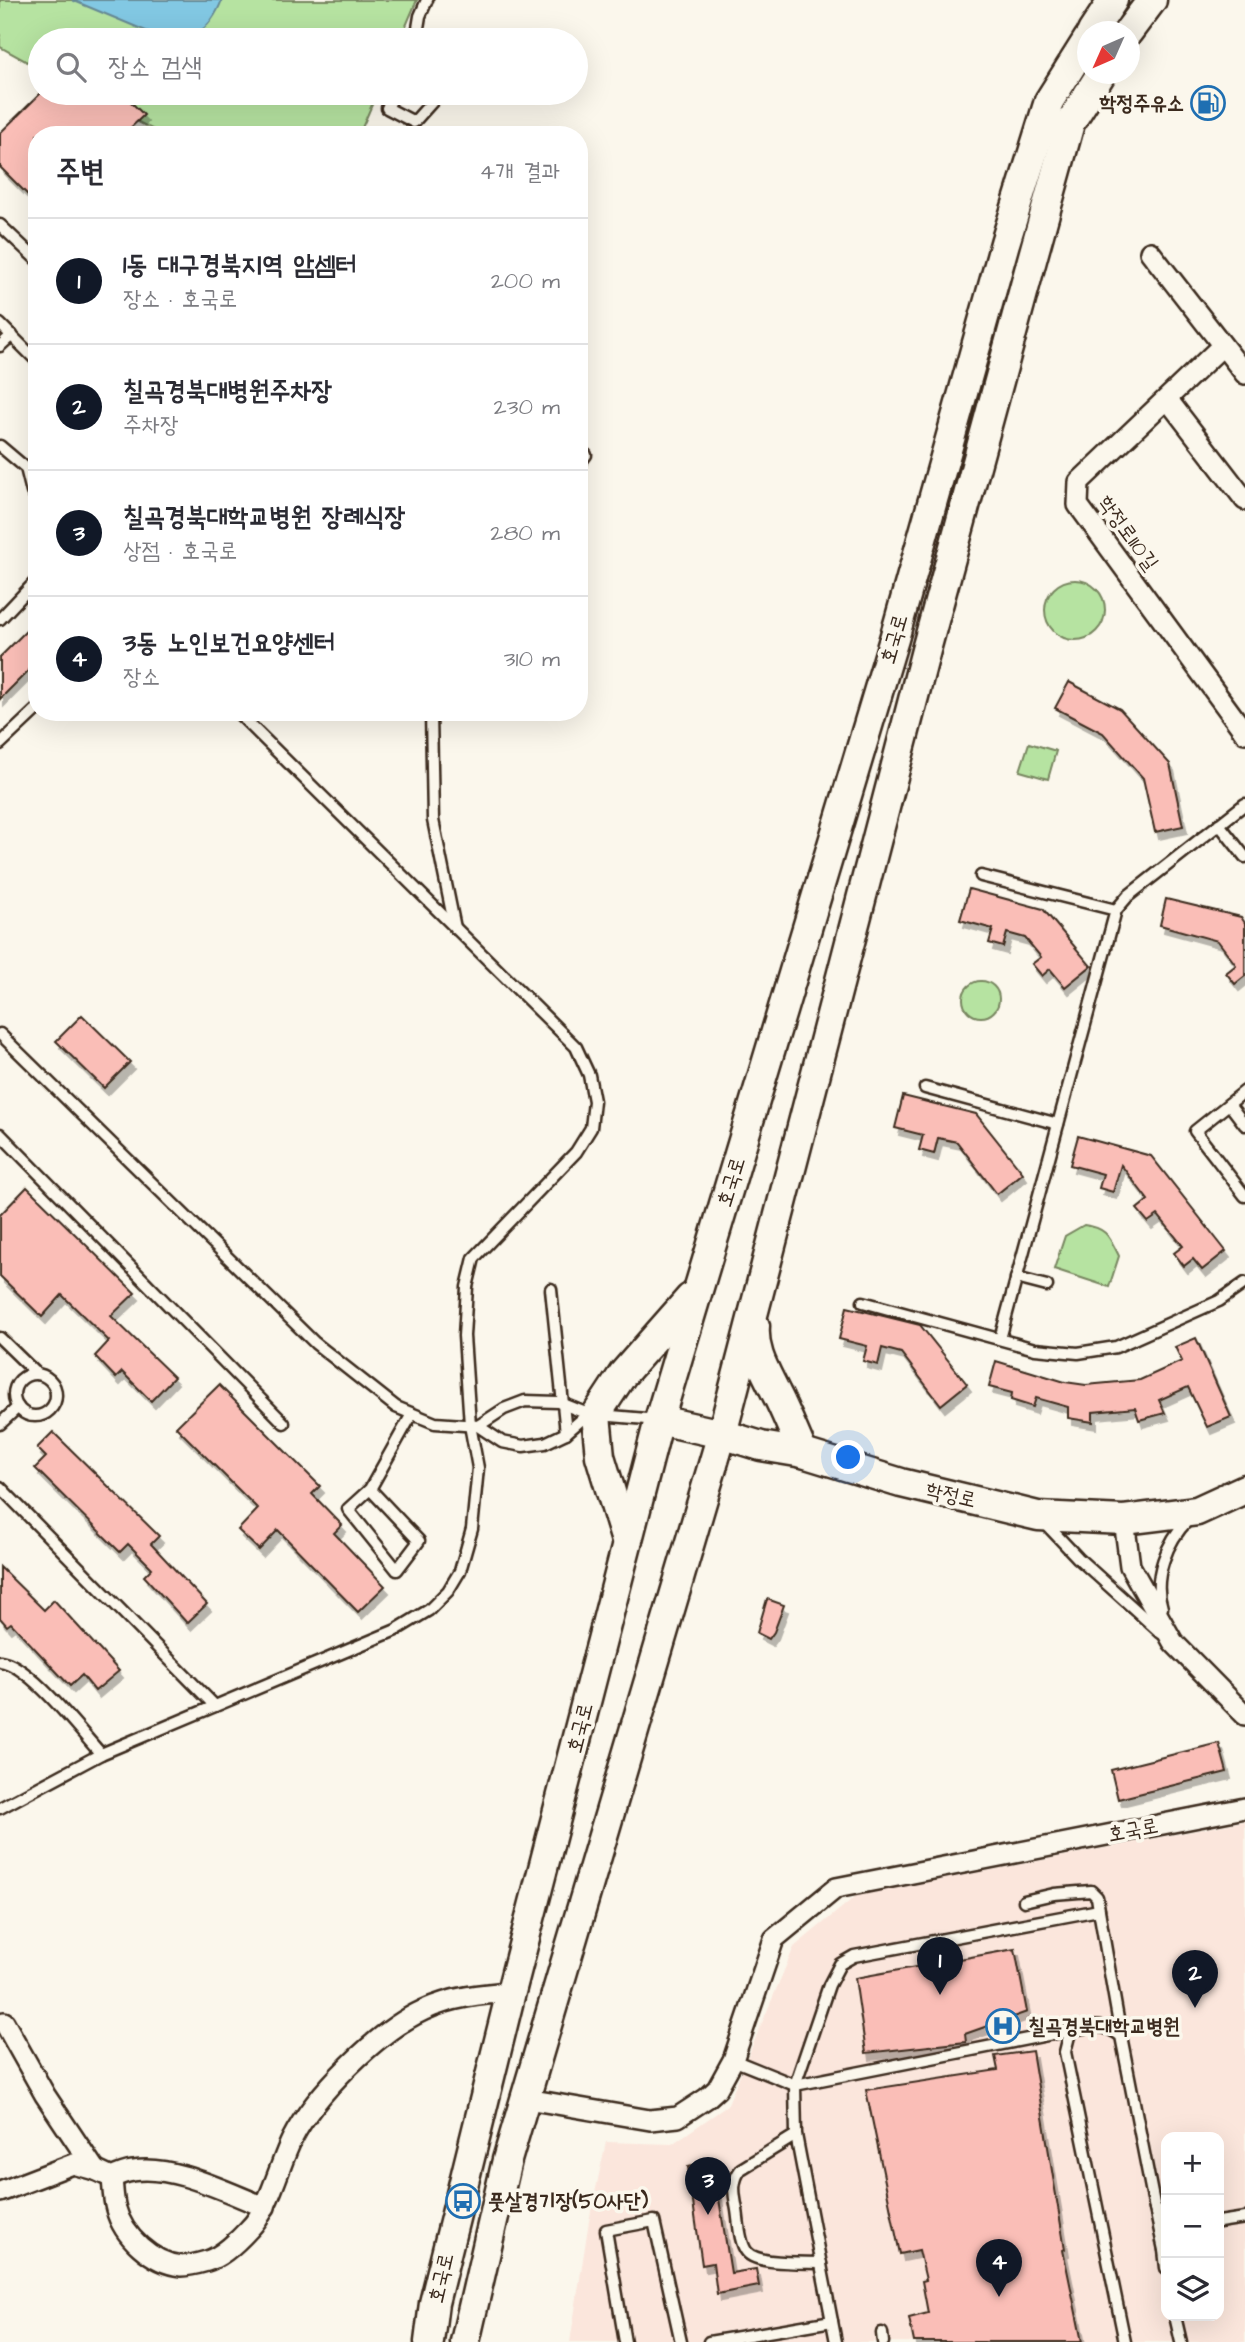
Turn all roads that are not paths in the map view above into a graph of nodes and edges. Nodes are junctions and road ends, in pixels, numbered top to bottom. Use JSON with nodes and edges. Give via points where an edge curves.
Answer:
{"nodes":[{"id":1,"x":427,"y":0,"type":"edge"},
{"id":2,"x":1113,"y":0,"type":"edge"},
{"id":3,"x":1152,"y":0,"type":"edge"},
{"id":4,"x":1099,"y":21,"type":"edge"},
{"id":5,"x":1136,"y":21,"type":"edge"},
{"id":6,"x":418,"y":28,"type":"edge"},
{"id":7,"x":1077,"y":55,"type":"edge"},
{"id":8,"x":1095,"y":84,"type":"edge"},
{"id":9,"x":389,"y":105,"type":"edge"},
{"id":10,"x":429,"y":105,"type":"edge"},
{"id":11,"x":0,"y":225,"type":"edge"},
{"id":12,"x":28,"y":251,"type":"edge"},
{"id":13,"x":1150,"y":252,"type":"dead end"},
{"id":14,"x":0,"y":324,"type":"edge"},
{"id":15,"x":12,"y":335,"type":"junction"},
{"id":16,"x":0,"y":346,"type":"edge"},
{"id":17,"x":1223,"y":346,"type":"junction"},
{"id":18,"x":28,"y":352,"type":"edge"},
{"id":19,"x":1245,"y":374,"type":"edge"},
{"id":20,"x":1168,"y":400,"type":"junction"},
{"id":21,"x":0,"y":446,"type":"edge"},
{"id":22,"x":28,"y":476,"type":"edge"},
{"id":23,"x":1245,"y":500,"type":"edge"},
{"id":24,"x":28,"y":589,"type":"edge"},
{"id":25,"x":0,"y":619,"type":"edge"},
{"id":26,"x":28,"y":718,"type":"edge"},
{"id":27,"x":246,"y":721,"type":"edge"},
{"id":28,"x":431,"y":721,"type":"edge"},
{"id":29,"x":1245,"y":733,"type":"edge"},
{"id":30,"x":0,"y":744,"type":"edge"},
{"id":31,"x":1245,"y":804,"type":"edge"},
{"id":32,"x":1219,"y":824,"type":"junction"},
{"id":33,"x":1245,"y":858,"type":"edge"},
{"id":34,"x":981,"y":876,"type":"dead end"},
{"id":35,"x":1116,"y":910,"type":"junction"},
{"id":36,"x":455,"y":928,"type":"junction"},
{"id":37,"x":0,"y":1034,"type":"edge"},
{"id":38,"x":8,"y":1042,"type":"junction"},
{"id":39,"x":0,"y":1051,"type":"edge"},
{"id":40,"x":925,"y":1088,"type":"dead end"},
{"id":41,"x":1245,"y":1091,"type":"edge"},
{"id":42,"x":1229,"y":1104,"type":"junction"},
{"id":43,"x":1058,"y":1124,"type":"junction"},
{"id":44,"x":1245,"y":1125,"type":"edge"},
{"id":45,"x":0,"y":1134,"type":"edge"},
{"id":46,"x":1245,"y":1196,"type":"edge"},
{"id":47,"x":1016,"y":1278,"type":"junction"},
{"id":48,"x":1245,"y":1283,"type":"edge"},
{"id":49,"x":1047,"y":1286,"type":"dead end"},
{"id":50,"x":699,"y":1288,"type":"junction"},
{"id":51,"x":551,"y":1289,"type":"dead end"},
{"id":52,"x":758,"y":1292,"type":"junction"},
{"id":53,"x":863,"y":1302,"type":"dead end"},
{"id":54,"x":0,"y":1338,"type":"edge"},
{"id":55,"x":1000,"y":1339,"type":"junction"},
{"id":56,"x":37,"y":1374,"type":"junction"},
{"id":57,"x":565,"y":1405,"type":"junction"},
{"id":58,"x":18,"y":1407,"type":"junction"},
{"id":59,"x":412,"y":1414,"type":"junction"},
{"id":60,"x":592,"y":1415,"type":"junction"},
{"id":61,"x":659,"y":1420,"type":"junction"},
{"id":62,"x":284,"y":1423,"type":"dead end"},
{"id":63,"x":0,"y":1424,"type":"edge"},
{"id":64,"x":474,"y":1426,"type":"junction"},
{"id":65,"x":566,"y":1433,"type":"junction"},
{"id":66,"x":722,"y":1434,"type":"junction"},
{"id":67,"x":803,"y":1453,"type":"junction"},
{"id":68,"x":0,"y":1488,"type":"edge"},
{"id":69,"x":370,"y":1489,"type":"junction"},
{"id":70,"x":1245,"y":1489,"type":"edge"},
{"id":71,"x":1197,"y":1511,"type":"junction"},
{"id":72,"x":1038,"y":1516,"type":"junction"},
{"id":73,"x":1124,"y":1520,"type":"junction"},
{"id":74,"x":627,"y":1544,"type":"junction"},
{"id":75,"x":1172,"y":1642,"type":"junction"},
{"id":76,"x":0,"y":1661,"type":"edge"},
{"id":77,"x":215,"y":1706,"type":"junction"},
{"id":78,"x":1245,"y":1715,"type":"edge"},
{"id":79,"x":101,"y":1754,"type":"junction"},
{"id":80,"x":0,"y":1808,"type":"edge"},
{"id":81,"x":1245,"y":1808,"type":"edge"},
{"id":82,"x":1024,"y":1901,"type":"dead end"},
{"id":83,"x":1099,"y":1910,"type":"junction"},
{"id":84,"x":511,"y":1992,"type":"junction"},
{"id":85,"x":4,"y":2021,"type":"dead end"},
{"id":86,"x":1073,"y":2029,"type":"junction"},
{"id":87,"x":1121,"y":2036,"type":"junction"},
{"id":88,"x":733,"y":2060,"type":"junction"},
{"id":89,"x":795,"y":2085,"type":"junction"},
{"id":90,"x":527,"y":2099,"type":"junction"},
{"id":91,"x":796,"y":2135,"type":"junction"},
{"id":92,"x":103,"y":2174,"type":"junction"},
{"id":93,"x":0,"y":2192,"type":"edge"},
{"id":94,"x":265,"y":2207,"type":"junction"},
{"id":95,"x":1155,"y":2209,"type":"junction"},
{"id":96,"x":1161,"y":2213,"type":"edge"},
{"id":97,"x":1245,"y":2218,"type":"edge"},
{"id":98,"x":1224,"y":2221,"type":"edge"},
{"id":99,"x":1161,"y":2232,"type":"edge"},
{"id":100,"x":821,"y":2263,"type":"junction"},
{"id":101,"x":832,"y":2321,"type":"junction"},
{"id":102,"x":1176,"y":2321,"type":"edge"},
{"id":103,"x":429,"y":2342,"type":"edge"},
{"id":104,"x":465,"y":2342,"type":"edge"},
{"id":105,"x":625,"y":2342,"type":"edge"},
{"id":106,"x":681,"y":2342,"type":"edge"},
{"id":107,"x":709,"y":2342,"type":"edge"},
{"id":108,"x":836,"y":2342,"type":"edge"},
{"id":109,"x":1125,"y":2342,"type":"edge"},
{"id":110,"x":1181,"y":2342,"type":"edge"}],
"edges":[{"from":1,"to":6,"type":"lane"},
{"from":2,"to":4,"type":"main road"},
{"from":3,"to":5,"type":"main road"},
{"from":7,"to":50,"type":"main road","name":"호국로","via":[[1049,101],[1005,243],[890,653]]},
{"from":8,"to":52,"type":"main road","name":"호국로","via":[[1066,136]]},
{"from":9,"to":10,"type":"lane","via":[[414,122]]},
{"from":11,"to":12,"type":"lane"},
{"from":13,"to":17,"type":"street"},
{"from":14,"to":15,"type":"lane"},
{"from":15,"to":16,"type":"lane"},
{"from":15,"to":18,"type":"lane"},
{"from":17,"to":19,"type":"street"},
{"from":17,"to":20,"type":"street","name":"학정로110길"},
{"from":20,"to":23,"type":"street"},
{"from":20,"to":29,"type":"street","name":"학정로110길","via":[[1079,482],[1078,505]]},
{"from":21,"to":22,"type":"lane","via":[[26,468]]},
{"from":24,"to":25,"type":"lane"},
{"from":26,"to":30,"type":"lane"},
{"from":27,"to":36,"type":"lane"},
{"from":28,"to":36,"type":"lane","via":[[433,820]]},
{"from":31,"to":32,"type":"lane"},
{"from":32,"to":33,"type":"lane"},
{"from":32,"to":35,"type":"lane"},
{"from":34,"to":35,"type":"lane"},
{"from":35,"to":43,"type":"lane"},
{"from":36,"to":64,"type":"lane","via":[[576,1047],[594,1101],[591,1128],[576,1152],[474,1258],[464,1336]]},
{"from":37,"to":38,"type":"lane"},
{"from":38,"to":39,"type":"lane"},
{"from":38,"to":59,"type":"lane","via":[[315,1343],[396,1407]]},
{"from":40,"to":43,"type":"lane"},
{"from":41,"to":42,"type":"lane"},
{"from":42,"to":44,"type":"lane"},
{"from":42,"to":46,"type":"lane","via":[[1195,1130]]},
{"from":43,"to":47,"type":"lane"},
{"from":45,"to":62,"type":"lane"},
{"from":47,"to":49,"type":"lane"},
{"from":47,"to":55,"type":"lane"},
{"from":48,"to":55,"type":"lane","via":[[1219,1301],[1116,1347],[1078,1353],[1035,1349]]},
{"from":50,"to":60,"type":"main road"},
{"from":50,"to":61,"type":"main road","name":"호국로"},
{"from":51,"to":57,"type":"lane"},
{"from":52,"to":66,"type":"main road","name":"호국로"},
{"from":52,"to":67,"type":"main road","via":[[754,1338],[762,1367]]},
{"from":53,"to":55,"type":"lane"},
{"from":54,"to":56,"type":"lane"},
{"from":56,"to":58,"type":"lane","via":[[19,1382],[14,1394]]},
{"from":56,"to":58,"type":"lane","via":[[54,1386],[53,1406],[35,1416]]},
{"from":57,"to":60,"type":"lane"},
{"from":57,"to":64,"type":"lane","via":[[525,1401]]},
{"from":57,"to":65,"type":"lane"},
{"from":58,"to":63,"type":"lane"},
{"from":59,"to":64,"type":"lane","via":[[435,1423]]},
{"from":59,"to":69,"type":"lane"},
{"from":60,"to":61,"type":"lane"},
{"from":60,"to":65,"type":"lane"},
{"from":60,"to":74,"type":"main road"},
{"from":61,"to":66,"type":"main road","name":"학정로"},
{"from":61,"to":74,"type":"main road","name":"호국로"},
{"from":64,"to":65,"type":"lane","via":[[502,1442],[523,1446]]},
{"from":64,"to":77,"type":"lane","via":[[478,1468],[472,1530],[460,1571],[448,1591],[429,1610],[396,1630]]},
{"from":66,"to":67,"type":"main road","name":"학정로"},
{"from":66,"to":90,"type":"main road","name":"호국로"},
{"from":67,"to":72,"type":"main road","name":"학정로","via":[[901,1483]]},
{"from":68,"to":77,"type":"lane"},
{"from":69,"to":69,"type":"lane","via":[[348,1509],[397,1570],[419,1541]]},
{"from":70,"to":71,"type":"main road","name":"학정로"},
{"from":71,"to":73,"type":"main road","name":"학정로"},
{"from":71,"to":75,"type":"lane","via":[[1179,1530],[1162,1562],[1159,1598]]},
{"from":72,"to":73,"type":"main road","name":"학정로"},
{"from":72,"to":75,"type":"lane"},
{"from":73,"to":75,"type":"street","via":[[1130,1566]]},
{"from":74,"to":84,"type":"main road","name":"호국로"},
{"from":75,"to":78,"type":"street"},
{"from":76,"to":79,"type":"lane","via":[[28,1675]]},
{"from":77,"to":79,"type":"lane"},
{"from":79,"to":80,"type":"lane"},
{"from":81,"to":88,"type":"street","name":"호국로","via":[[836,1888],[774,1939]]},
{"from":82,"to":83,"type":"lane","via":[[1091,1891]]},
{"from":83,"to":87,"type":"lane"},
{"from":83,"to":89,"type":"lane","via":[[854,1956],[840,1964]]},
{"from":84,"to":94,"type":"street","via":[[470,1994],[424,2010],[389,2031],[315,2103],[293,2136]]},
{"from":84,"to":103,"type":"main road","name":"호국로","via":[[434,2303]]},
{"from":85,"to":92,"type":"street","via":[[45,2095]]},
{"from":86,"to":87,"type":"lane","via":[[1094,2024]]},
{"from":86,"to":89,"type":"lane"},
{"from":86,"to":109,"type":"lane","via":[[1065,2052]]},
{"from":87,"to":95,"type":"lane"},
{"from":88,"to":89,"type":"lane"},
{"from":88,"to":90,"type":"street","name":"호국로","via":[[717,2089],[678,2117],[650,2120]]},
{"from":89,"to":91,"type":"lane"},
{"from":90,"to":104,"type":"main road","name":"호국로","via":[[507,2160]]},
{"from":91,"to":100,"type":"lane"},
{"from":91,"to":100,"type":"lane","via":[[741,2169],[734,2177],[733,2190],[748,2253],[760,2260]]},
{"from":92,"to":93,"type":"street","via":[[73,2164]]},
{"from":92,"to":94,"type":"street","via":[[151,2171],[181,2176]]},
{"from":92,"to":94,"type":"street","via":[[128,2234],[152,2256],[181,2266],[210,2260],[251,2228]]},
{"from":95,"to":96,"type":"lane"},
{"from":95,"to":99,"type":"lane"},
{"from":97,"to":98,"type":"lane"},
{"from":100,"to":101,"type":"lane"},
{"from":101,"to":107,"type":"lane"},
{"from":101,"to":108,"type":"lane"},
{"from":102,"to":110,"type":"lane"},
{"from":105,"to":106,"type":"lane","via":[[606,2230],[654,2221]]}]}
